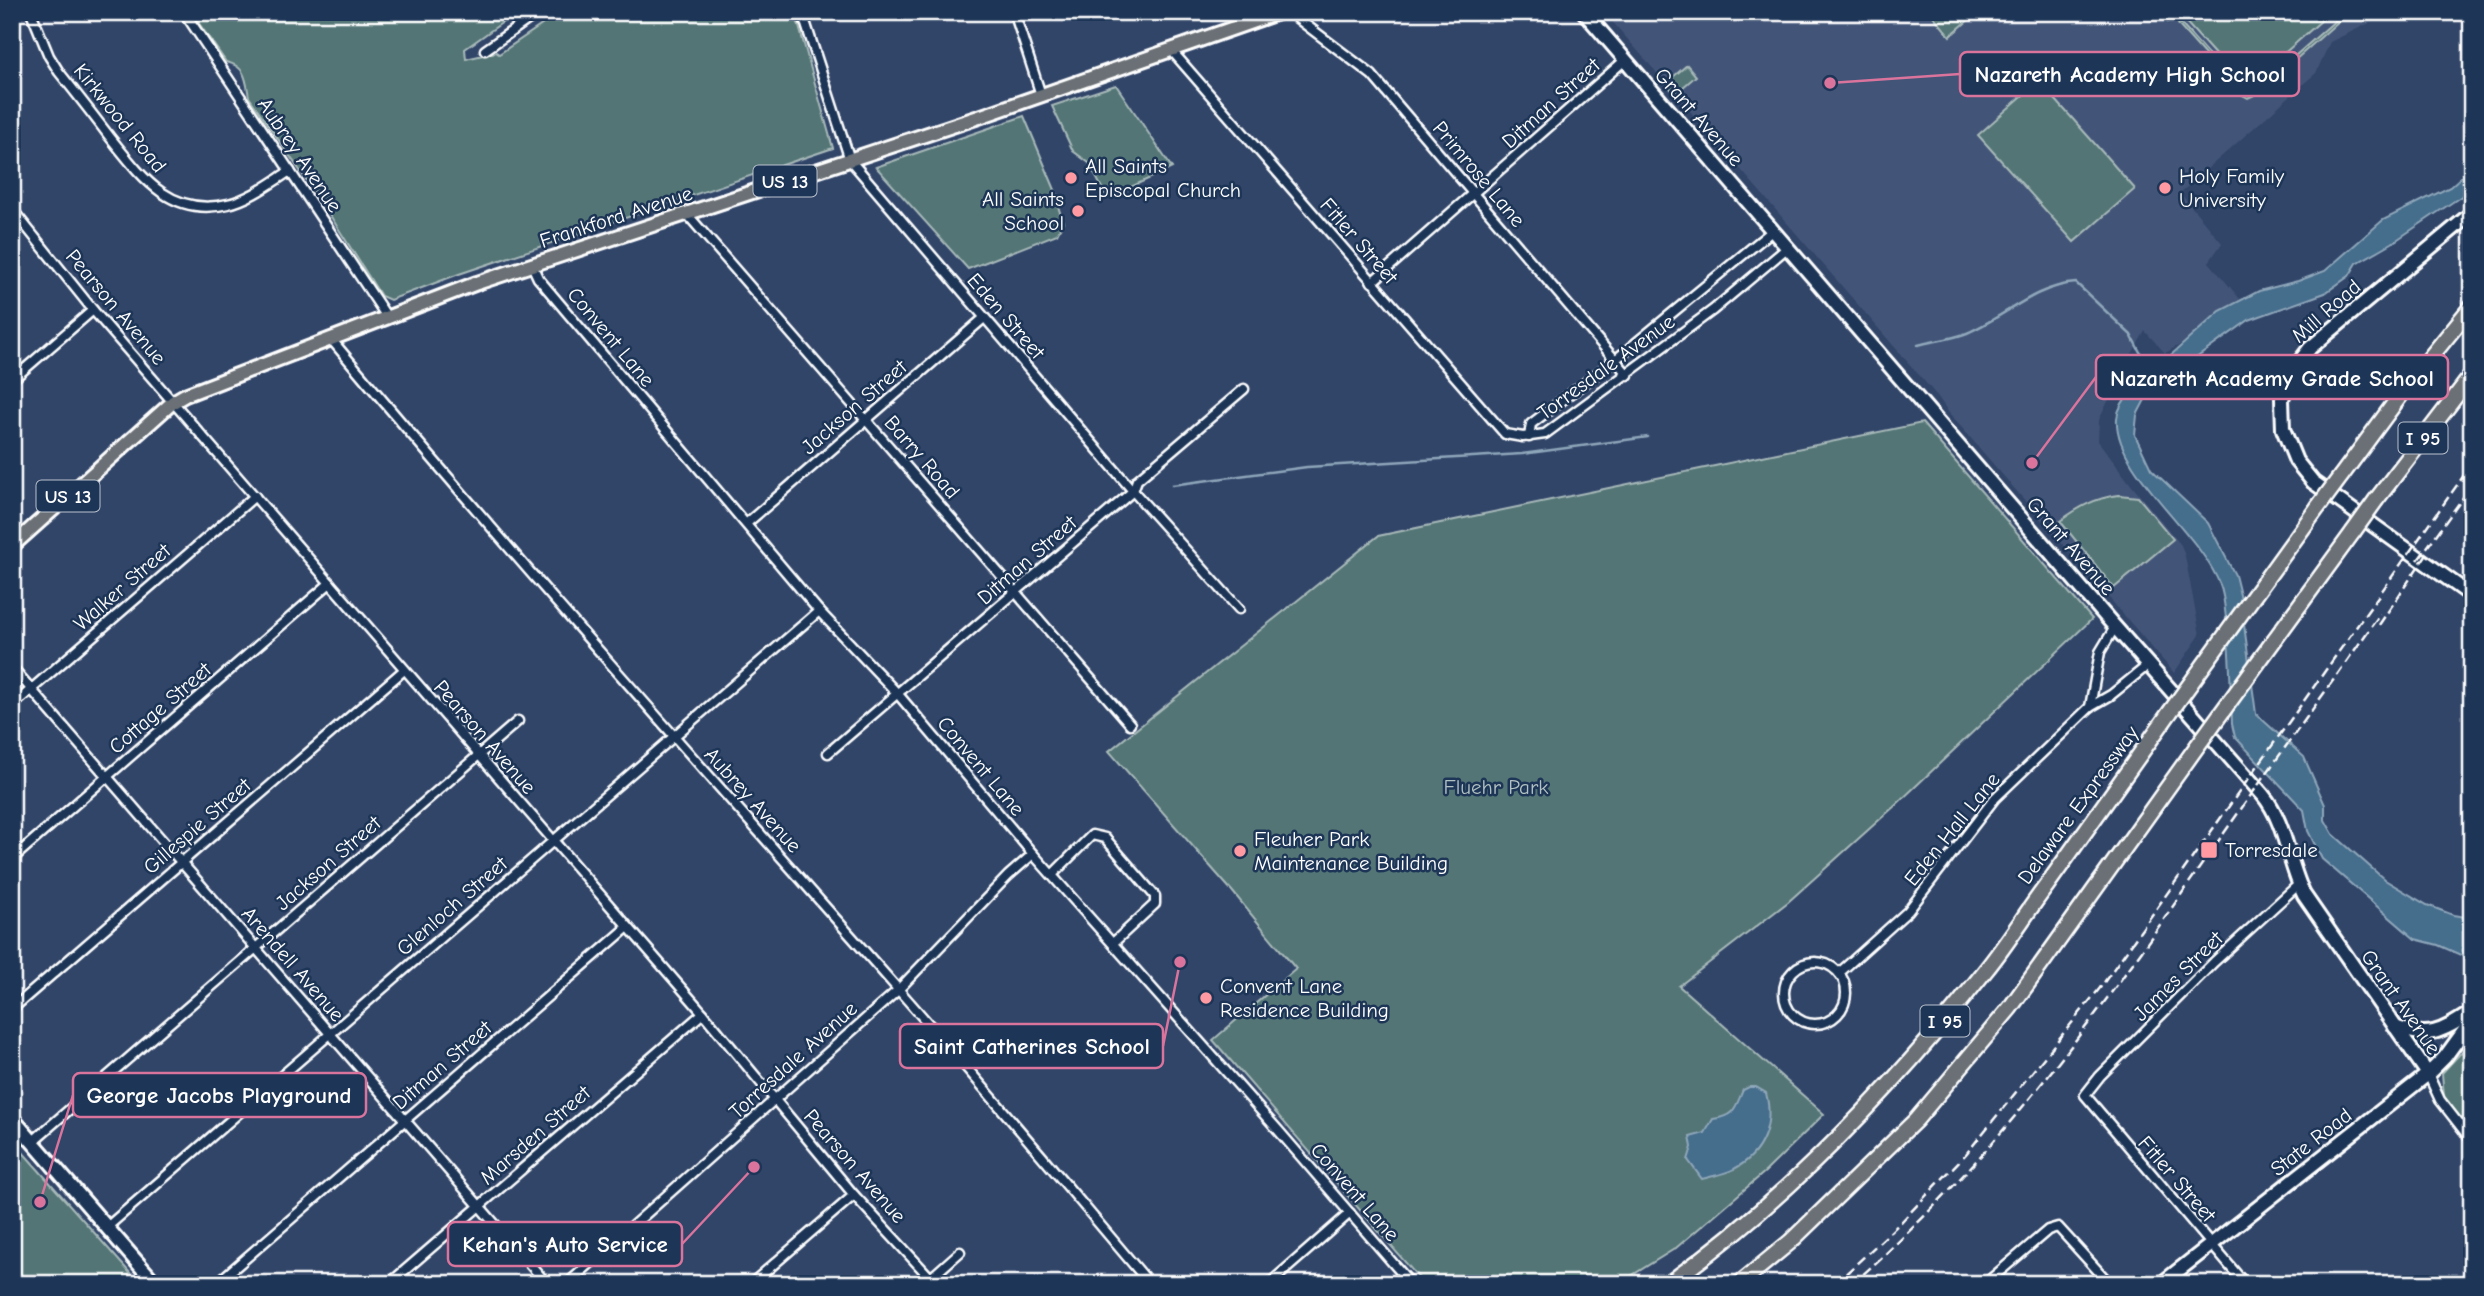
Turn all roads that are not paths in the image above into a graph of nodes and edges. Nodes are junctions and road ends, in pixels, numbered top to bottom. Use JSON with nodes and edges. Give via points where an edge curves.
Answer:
{"nodes":[{"id":1,"x":31,"y":12,"type":"edge"},
{"id":2,"x":184,"y":12,"type":"edge"},
{"id":3,"x":539,"y":12,"type":"edge"},
{"id":4,"x":802,"y":12,"type":"edge"},
{"id":5,"x":1014,"y":12,"type":"edge"},
{"id":6,"x":1280,"y":12,"type":"edge"},
{"id":7,"x":1289,"y":12,"type":"edge"},
{"id":8,"x":1584,"y":12,"type":"edge"},
{"id":9,"x":485,"y":50,"type":"dead end"},
{"id":10,"x":1172,"y":51,"type":"junction"},
{"id":11,"x":1625,"y":60,"type":"junction"},
{"id":12,"x":1041,"y":95,"type":"junction"},
{"id":13,"x":850,"y":160,"type":"junction"},
{"id":14,"x":290,"y":171,"type":"junction"},
{"id":15,"x":1474,"y":195,"type":"junction"},
{"id":16,"x":12,"y":209,"type":"edge"},
{"id":17,"x":2472,"y":213,"type":"edge"},
{"id":18,"x":687,"y":214,"type":"junction"},
{"id":19,"x":1772,"y":231,"type":"junction"},
{"id":20,"x":1787,"y":247,"type":"junction"},
{"id":21,"x":533,"y":265,"type":"junction"},
{"id":22,"x":1372,"y":282,"type":"junction"},
{"id":23,"x":2472,"y":306,"type":"edge"},
{"id":24,"x":93,"y":310,"type":"junction"},
{"id":25,"x":387,"y":317,"type":"junction"},
{"id":26,"x":984,"y":318,"type":"junction"},
{"id":27,"x":331,"y":339,"type":"junction"},
{"id":28,"x":1615,"y":360,"type":"junction"},
{"id":29,"x":1628,"y":374,"type":"junction"},
{"id":30,"x":2472,"y":375,"type":"edge"},
{"id":31,"x":12,"y":380,"type":"edge"},
{"id":32,"x":1244,"y":389,"type":"dead end"},
{"id":33,"x":173,"y":402,"type":"junction"},
{"id":34,"x":866,"y":419,"type":"junction"},
{"id":35,"x":1530,"y":437,"type":"junction"},
{"id":36,"x":1133,"y":491,"type":"junction"},
{"id":37,"x":255,"y":496,"type":"junction"},
{"id":38,"x":747,"y":523,"type":"junction"},
{"id":39,"x":12,"y":545,"type":"edge"},
{"id":40,"x":330,"y":583,"type":"junction"},
{"id":41,"x":1016,"y":593,"type":"junction"},
{"id":42,"x":2472,"y":596,"type":"edge"},
{"id":43,"x":1239,"y":609,"type":"dead end"},
{"id":44,"x":819,"y":611,"type":"junction"},
{"id":45,"x":2115,"y":627,"type":"junction"},
{"id":46,"x":2148,"y":665,"type":"junction"},
{"id":47,"x":12,"y":667,"type":"edge"},
{"id":48,"x":404,"y":670,"type":"junction"},
{"id":49,"x":31,"y":689,"type":"junction"},
{"id":50,"x":897,"y":693,"type":"junction"},
{"id":51,"x":12,"y":706,"type":"edge"},
{"id":52,"x":2090,"y":707,"type":"junction"},
{"id":53,"x":518,"y":721,"type":"dead end"},
{"id":54,"x":1130,"y":724,"type":"dead end"},
{"id":55,"x":673,"y":738,"type":"junction"},
{"id":56,"x":828,"y":753,"type":"dead end"},
{"id":57,"x":479,"y":757,"type":"junction"},
{"id":58,"x":107,"y":777,"type":"junction"},
{"id":59,"x":553,"y":841,"type":"junction"},
{"id":60,"x":1033,"y":854,"type":"junction"},
{"id":61,"x":12,"y":859,"type":"edge"},
{"id":62,"x":181,"y":862,"type":"junction"},
{"id":63,"x":1052,"y":875,"type":"junction"},
{"id":64,"x":2299,"y":884,"type":"junction"},
{"id":65,"x":628,"y":927,"type":"junction"},
{"id":66,"x":1113,"y":943,"type":"junction"},
{"id":67,"x":256,"y":948,"type":"junction"},
{"id":68,"x":1839,"y":972,"type":"junction"},
{"id":69,"x":898,"y":990,"type":"junction"},
{"id":70,"x":12,"y":1009,"type":"edge"},
{"id":71,"x":2472,"y":1012,"type":"edge"},
{"id":72,"x":703,"y":1013,"type":"junction"},
{"id":73,"x":2472,"y":1020,"type":"edge"},
{"id":74,"x":2395,"y":1027,"type":"junction"},
{"id":75,"x":331,"y":1035,"type":"junction"},
{"id":76,"x":2428,"y":1074,"type":"junction"},
{"id":77,"x":2085,"y":1095,"type":"joint"},
{"id":78,"x":775,"y":1099,"type":"junction"},
{"id":79,"x":12,"y":1118,"type":"edge"},
{"id":80,"x":405,"y":1120,"type":"junction"},
{"id":81,"x":33,"y":1141,"type":"junction"},
{"id":82,"x":2472,"y":1141,"type":"edge"},
{"id":83,"x":854,"y":1195,"type":"junction"},
{"id":84,"x":479,"y":1206,"type":"junction"},
{"id":85,"x":1350,"y":1213,"type":"junction"},
{"id":86,"x":107,"y":1227,"type":"junction"},
{"id":87,"x":2211,"y":1245,"type":"junction"},
{"id":88,"x":960,"y":1252,"type":"dead end"},
{"id":89,"x":930,"y":1282,"type":"edge"},
{"id":90,"x":156,"y":1284,"type":"edge"},
{"id":91,"x":216,"y":1284,"type":"edge"},
{"id":92,"x":389,"y":1284,"type":"edge"},
{"id":93,"x":547,"y":1284,"type":"edge"},
{"id":94,"x":567,"y":1284,"type":"edge"},
{"id":95,"x":751,"y":1284,"type":"edge"},
{"id":96,"x":1150,"y":1284,"type":"edge"},
{"id":97,"x":1269,"y":1284,"type":"edge"},
{"id":98,"x":1411,"y":1284,"type":"edge"},
{"id":99,"x":1668,"y":1284,"type":"edge"},
{"id":100,"x":1739,"y":1284,"type":"edge"},
{"id":101,"x":1984,"y":1284,"type":"edge"},
{"id":102,"x":2110,"y":1284,"type":"edge"},
{"id":103,"x":2161,"y":1284,"type":"edge"},
{"id":104,"x":2245,"y":1284,"type":"edge"}],
"edges":[{"from":1,"to":14,"type":"street","name":"Kirkwood Road","via":[[59,72],[142,178],[167,197],[194,205],[229,204]]},
{"from":2,"to":14,"type":"street","name":"Aubrey Avenue"},
{"from":3,"to":9,"type":"street"},
{"from":4,"to":13,"type":"street","name":"Eden Street"},
{"from":5,"to":12,"type":"street"},
{"from":6,"to":10,"type":"main road","name":"Frankford Avenue","number":"US 13"},
{"from":7,"to":15,"type":"street","name":"Primrose Lane","via":[[1369,72]]},
{"from":8,"to":11,"type":"street","name":"Grant Avenue"},
{"from":10,"to":12,"type":"main road","name":"Frankford Avenue","number":"US 13"},
{"from":10,"to":22,"type":"street","name":"Fitler Street"},
{"from":11,"to":15,"type":"street","name":"Ditman Street"},
{"from":11,"to":19,"type":"street","name":"Grant Avenue"},
{"from":12,"to":13,"type":"main road","name":"Frankford Avenue","number":"US 13"},
{"from":13,"to":18,"type":"main road","name":"Frankford Avenue","number":"US 13"},
{"from":13,"to":26,"type":"street","name":"Eden Street"},
{"from":14,"to":25,"type":"street","name":"Aubrey Avenue"},
{"from":15,"to":22,"type":"street","name":"Ditman Street"},
{"from":15,"to":28,"type":"street","name":"Primrose Lane"},
{"from":16,"to":24,"type":"street","name":"Pearson Avenue"},
{"from":17,"to":42,"type":"street","name":"Mill Road","via":[[2310,348],[2290,374],[2281,410],[2286,442],[2304,473]]},
{"from":18,"to":21,"type":"main road","name":"Frankford Avenue","number":"US 13"},
{"from":18,"to":34,"type":"street","name":"Barry Road"},
{"from":19,"to":20,"type":"street","name":"Grant Avenue"},
{"from":19,"to":28,"type":"street","name":"Torresdale Avenue"},
{"from":20,"to":29,"type":"street","name":"Torresdale Avenue"},
{"from":20,"to":45,"type":"street","name":"Grant Avenue"},
{"from":21,"to":25,"type":"main road","name":"Frankford Avenue","number":"US 13"},
{"from":21,"to":38,"type":"street","name":"Convent Lane","via":[[538,278]]},
{"from":22,"to":35,"type":"street","name":"Fitler Street","via":[[1498,427],[1505,433]]},
{"from":23,"to":99,"type":"highway","name":"Delaware Expressway","number":"I 95","bridge":true,"via":[[2318,507],[1987,970],[1847,1129],[1703,1259]]},
{"from":24,"to":31,"type":"street"},
{"from":24,"to":33,"type":"street","name":"Pearson Avenue"},
{"from":25,"to":27,"type":"main road","name":"Frankford Avenue","number":"US 13"},
{"from":26,"to":34,"type":"street","name":"Jackson Street"},
{"from":26,"to":36,"type":"street","name":"Eden Street"},
{"from":27,"to":33,"type":"main road","name":"Frankford Avenue","number":"US 13"},
{"from":27,"to":55,"type":"street","name":"Aubrey Avenue"},
{"from":28,"to":29,"type":"street","name":"Primrose Lane"},
{"from":28,"to":35,"type":"street","name":"Torresdale Avenue","via":[[1531,424]]},
{"from":29,"to":35,"type":"street","name":"Torresdale Avenue","via":[[1545,434]]},
{"from":30,"to":100,"type":"highway","number":"I 95","bridge":true,"via":[[2376,500],[2010,1008],[1916,1120],[1790,1242]]},
{"from":32,"to":36,"type":"street","name":"Ditman Street","via":[[1137,480]]},
{"from":33,"to":37,"type":"street","name":"Pearson Avenue"},
{"from":33,"to":39,"type":"main road","name":"Frankford Avenue","number":"US 13"},
{"from":34,"to":38,"type":"street","name":"Jackson Street"},
{"from":34,"to":41,"type":"street","name":"Barry Road"},
{"from":36,"to":41,"type":"street","name":"Ditman Street"},
{"from":36,"to":43,"type":"street","name":"Eden Street"},
{"from":37,"to":40,"type":"street","name":"Pearson Avenue"},
{"from":37,"to":49,"type":"street","name":"Walker Street"},
{"from":38,"to":44,"type":"street","name":"Convent Lane"},
{"from":40,"to":48,"type":"street","name":"Pearson Avenue"},
{"from":40,"to":58,"type":"street","name":"Cottage Street"},
{"from":41,"to":50,"type":"street","name":"Ditman Street"},
{"from":41,"to":54,"type":"street","name":"Barry Road"},
{"from":44,"to":50,"type":"street","name":"Convent Lane"},
{"from":44,"to":55,"type":"street","name":"Glenloch Street"},
{"from":45,"to":46,"type":"street","name":"Grant Avenue"},
{"from":45,"to":52,"type":"street","via":[[2100,652]]},
{"from":46,"to":52,"type":"street","name":"Eden Hall Lane"},
{"from":46,"to":64,"type":"street","name":"Grant Avenue","via":[[2268,802]]},
{"from":47,"to":49,"type":"street","name":"Arendell Avenue"},
{"from":48,"to":57,"type":"street","name":"Pearson Avenue"},
{"from":48,"to":62,"type":"street","name":"Gillespie Street"},
{"from":49,"to":51,"type":"street","name":"Walker Street"},
{"from":49,"to":58,"type":"street","name":"Arendell Avenue"},
{"from":50,"to":56,"type":"street","name":"Ditman Street"},
{"from":50,"to":60,"type":"street","name":"Convent Lane"},
{"from":52,"to":68,"type":"street","name":"Eden Hall Lane","via":[[1995,799],[1908,911]]},
{"from":53,"to":57,"type":"street","name":"Jackson Street"},
{"from":55,"to":59,"type":"street","name":"Glenloch Street"},
{"from":55,"to":69,"type":"street","name":"Aubrey Avenue"},
{"from":57,"to":59,"type":"street","name":"Pearson Avenue"},
{"from":57,"to":67,"type":"street","name":"Jackson Street"},
{"from":58,"to":61,"type":"street","name":"Cottage Street"},
{"from":58,"to":62,"type":"street","name":"Arendell Avenue"},
{"from":59,"to":65,"type":"street","name":"Pearson Avenue"},
{"from":59,"to":75,"type":"street","name":"Glenloch Street"},
{"from":60,"to":63,"type":"street","name":"Convent Lane"},
{"from":60,"to":69,"type":"street","name":"Torresdale Avenue"},
{"from":62,"to":67,"type":"street","name":"Arendell Avenue"},
{"from":62,"to":70,"type":"street","name":"Gillespie Street"},
{"from":63,"to":66,"type":"street","name":"Convent Lane"},
{"from":63,"to":66,"type":"street","via":[[1092,835],[1105,838],[1156,900]]},
{"from":64,"to":74,"type":"street","name":"Grant Avenue"},
{"from":64,"to":77,"type":"street","name":"James Street","via":[[2214,962]]},
{"from":65,"to":72,"type":"street","name":"Pearson Avenue"},
{"from":65,"to":80,"type":"street","name":"Ditman Street"},
{"from":66,"to":85,"type":"street","name":"Convent Lane"},
{"from":67,"to":75,"type":"street","name":"Arendell Avenue"},
{"from":67,"to":81,"type":"street","name":"Jackson Street"},
{"from":68,"to":68,"type":"street","via":[[1823,962],[1797,967],[1784,989],[1792,1014],[1815,1025],[1839,1015],[1847,997]]},
{"from":69,"to":78,"type":"street","name":"Torresdale Avenue"},
{"from":69,"to":96,"type":"street","name":"Aubrey Avenue"},
{"from":71,"to":74,"type":"street","via":[[2429,1035]]},
{"from":72,"to":78,"type":"street","name":"Pearson Avenue"},
{"from":72,"to":84,"type":"street","name":"Marsden Street"},
{"from":73,"to":76,"type":"street","name":"State Road"},
{"from":74,"to":76,"type":"street","name":"Grant Avenue"},
{"from":75,"to":80,"type":"street","name":"Arendell Avenue"},
{"from":75,"to":86,"type":"street","name":"Glenloch Street"},
{"from":76,"to":82,"type":"street","name":"Grant Avenue","via":[[2440,1100]]},
{"from":76,"to":87,"type":"street","name":"State Road"},
{"from":77,"to":87,"type":"street","name":"Fitler Street"},
{"from":78,"to":83,"type":"street","name":"Pearson Avenue"},
{"from":78,"to":94,"type":"street","name":"Torresdale Avenue"},
{"from":79,"to":81,"type":"street"},
{"from":80,"to":84,"type":"street","name":"Arendell Avenue"},
{"from":80,"to":91,"type":"street","name":"Ditman Street"},
{"from":81,"to":86,"type":"street"},
{"from":83,"to":89,"type":"street","name":"Pearson Avenue"},
{"from":83,"to":95,"type":"street"},
{"from":84,"to":92,"type":"street","name":"Marsden Street"},
{"from":84,"to":93,"type":"street","name":"Arendell Avenue"},
{"from":85,"to":97,"type":"street"},
{"from":85,"to":98,"type":"street","name":"Convent Lane"},
{"from":86,"to":90,"type":"street"},
{"from":87,"to":103,"type":"street","name":"State Road"},
{"from":87,"to":104,"type":"street","name":"Fitler Street"},
{"from":88,"to":89,"type":"street"},
{"from":101,"to":102,"type":"street","via":[[2048,1230],[2059,1227]]}]}
